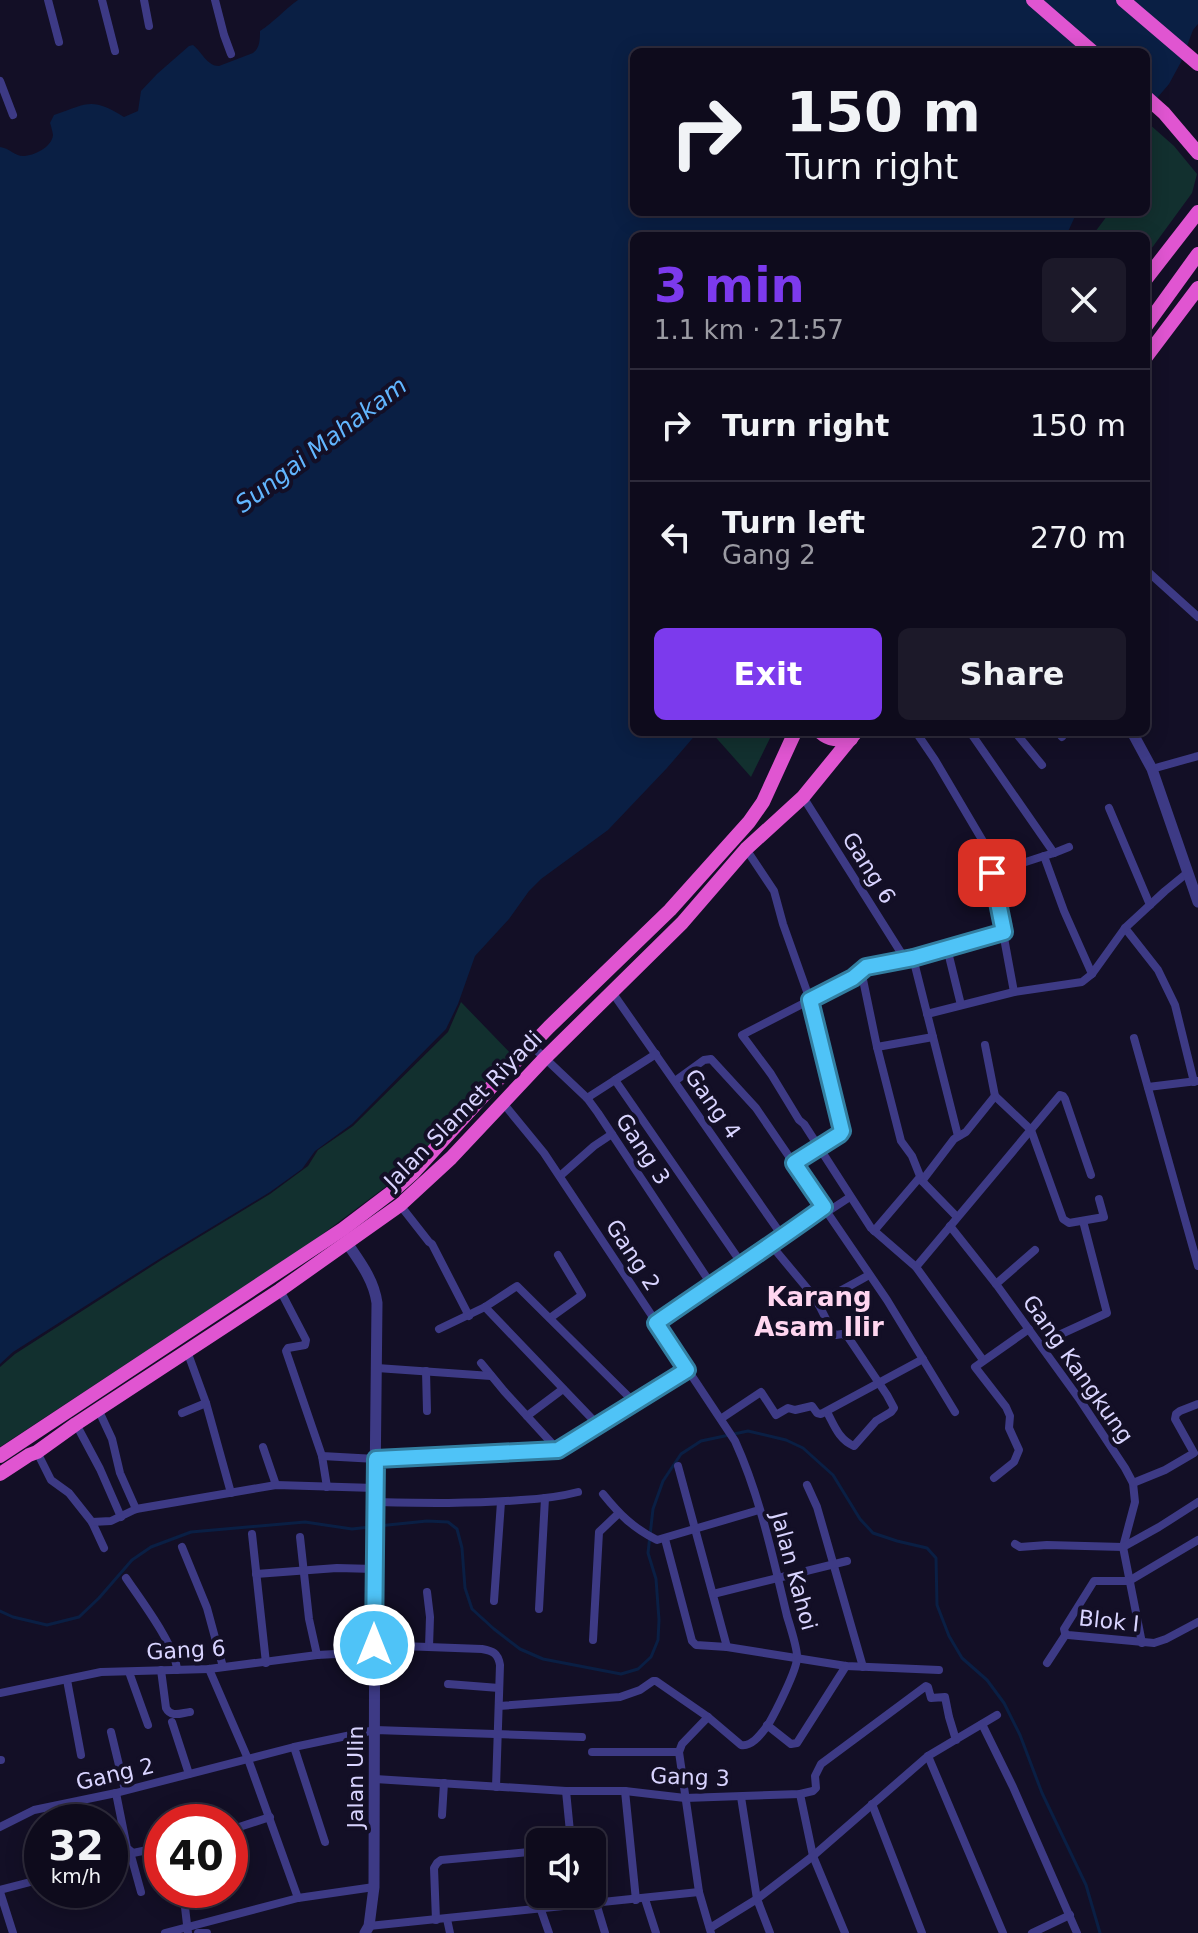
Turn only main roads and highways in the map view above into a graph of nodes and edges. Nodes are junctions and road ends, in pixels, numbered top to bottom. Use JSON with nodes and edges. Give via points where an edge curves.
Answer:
{"nodes":[{"id":1,"x":1033,"y":0,"type":"edge"},
{"id":2,"x":1123,"y":0,"type":"edge"},
{"id":3,"x":1088,"y":48,"type":"edge"},
{"id":4,"x":1198,"y":64,"type":"edge"},
{"id":5,"x":1150,"y":101,"type":"edge"},
{"id":6,"x":1198,"y":153,"type":"edge"},
{"id":7,"x":1198,"y":212,"type":"edge"},
{"id":8,"x":1198,"y":254,"type":"edge"},
{"id":9,"x":1150,"y":274,"type":"edge"},
{"id":10,"x":1198,"y":288,"type":"edge"},
{"id":11,"x":1150,"y":320,"type":"edge"},
{"id":12,"x":1150,"y":352,"type":"edge"},
{"id":13,"x":793,"y":736,"type":"edge"},
{"id":14,"x":825,"y":736,"type":"edge"},
{"id":15,"x":850,"y":736,"type":"edge"},
{"id":16,"x":853,"y":736,"type":"edge"},
{"id":17,"x":549,"y":1027,"type":"junction"},
{"id":18,"x":561,"y":1043,"type":"junction"},
{"id":19,"x":247,"y":1303,"type":"junction"},
{"id":20,"x":0,"y":1456,"type":"edge"},
{"id":21,"x":0,"y":1474,"type":"edge"}],
"edges":[{"from":1,"to":3,"type":"highway"},
{"from":2,"to":4,"type":"highway"},
{"from":5,"to":6,"type":"highway"},
{"from":7,"to":9,"type":"highway"},
{"from":8,"to":11,"type":"highway"},
{"from":10,"to":12,"type":"highway"},
{"from":13,"to":17,"type":"highway","name":"Jalan Slamet Riyadi","via":[[749,822],[670,910]]},
{"from":14,"to":15,"type":"highway"},
{"from":16,"to":18,"type":"highway","name":"Jalan Slamet Riyadi","via":[[803,797],[746,849],[682,923]]},
{"from":17,"to":18,"type":"highway"},
{"from":17,"to":19,"type":"highway","name":"Jalan Slamet Riyadi","via":[[413,1173]]},
{"from":18,"to":19,"type":"highway","name":"Jalan Slamet Riyadi","via":[[400,1205],[280,1290]]},
{"from":19,"to":20,"type":"highway","name":"Jalan Slamet Riyadi"},
{"from":19,"to":21,"type":"highway","name":"Jalan Slamet Riyadi","via":[[187,1351]]}]}
